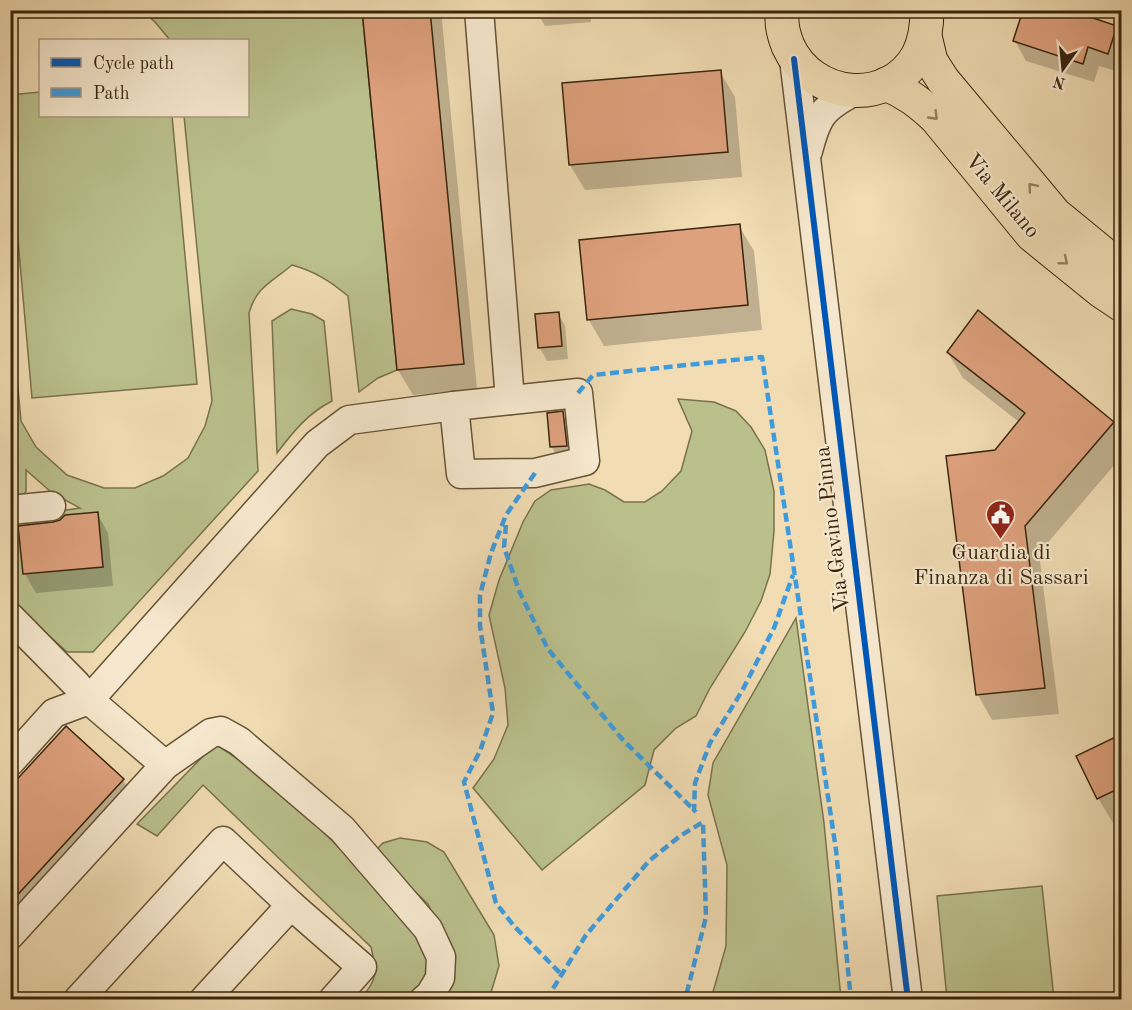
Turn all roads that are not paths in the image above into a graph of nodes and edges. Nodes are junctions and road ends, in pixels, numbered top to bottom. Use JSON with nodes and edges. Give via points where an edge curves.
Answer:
{"nodes":[{"id":1,"x":479,"y":10,"type":"edge"},
{"id":2,"x":783,"y":10,"type":"edge"},
{"id":3,"x":926,"y":23,"type":"edge"},
{"id":4,"x":794,"y":59,"type":"junction"},
{"id":5,"x":870,"y":88,"type":"junction"},
{"id":6,"x":808,"y":168,"type":"junction"},
{"id":7,"x":1118,"y":261,"type":"edge"},
{"id":8,"x":1122,"y":305,"type":"edge"},
{"id":9,"x":510,"y":400,"type":"junction"},
{"id":10,"x":454,"y":406,"type":"junction"},
{"id":11,"x":51,"y":506,"type":"dead end"},
{"id":12,"x":10,"y":510,"type":"edge"},
{"id":13,"x":10,"y":617,"type":"edge"},
{"id":14,"x":88,"y":700,"type":"junction"},
{"id":15,"x":10,"y":762,"type":"edge"},
{"id":16,"x":165,"y":765,"type":"junction"},
{"id":17,"x":291,"y":905,"type":"junction"},
{"id":18,"x":10,"y":935,"type":"edge"},
{"id":19,"x":907,"y":998,"type":"edge"},
{"id":20,"x":78,"y":999,"type":"edge"},
{"id":21,"x":204,"y":999,"type":"edge"},
{"id":22,"x":333,"y":999,"type":"edge"},
{"id":23,"x":424,"y":999,"type":"edge"}],
"edges":[{"from":1,"to":9,"type":"street"},
{"from":2,"to":4,"type":"main road","via":[[784,38]]},
{"from":3,"to":5,"type":"main road","via":[[917,56],[904,72]]},
{"from":7,"to":3,"type":"main road","name":"Via Milano","one_way":true,"via":[[1055,214],[943,80],[931,62]]},
{"from":4,"to":5,"type":"main road","name":"Via Milano","via":[[810,76],[831,88]]},
{"from":4,"to":6,"type":"street","name":"Via Gavino Pinna"},
{"from":5,"to":6,"type":"street","name":"Via Gavino Pinna","via":[[827,108],[816,124],[808,151]]},
{"from":5,"to":8,"type":"main road","name":"Via Milano","one_way":true,"via":[[905,92],[919,101],[1032,235]]},
{"from":6,"to":19,"type":"street","name":"Via Gavino Pinna"},
{"from":9,"to":10,"type":"street"},
{"from":9,"to":10,"type":"street","via":[[578,393],[585,461],[535,472],[461,474]]},
{"from":10,"to":14,"type":"street","via":[[349,420],[317,444]]},
{"from":11,"to":12,"type":"street"},
{"from":13,"to":14,"type":"street"},
{"from":14,"to":15,"type":"street","via":[[54,713]]},
{"from":14,"to":16,"type":"street"},
{"from":16,"to":18,"type":"street"},
{"from":16,"to":23,"type":"street","via":[[211,733],[221,732],[239,741],[342,829],[428,929],[441,957],[440,978]]},
{"from":17,"to":20,"type":"street","via":[[223,841]]},
{"from":17,"to":21,"type":"street"},
{"from":17,"to":22,"type":"street","via":[[362,967]]}]}
